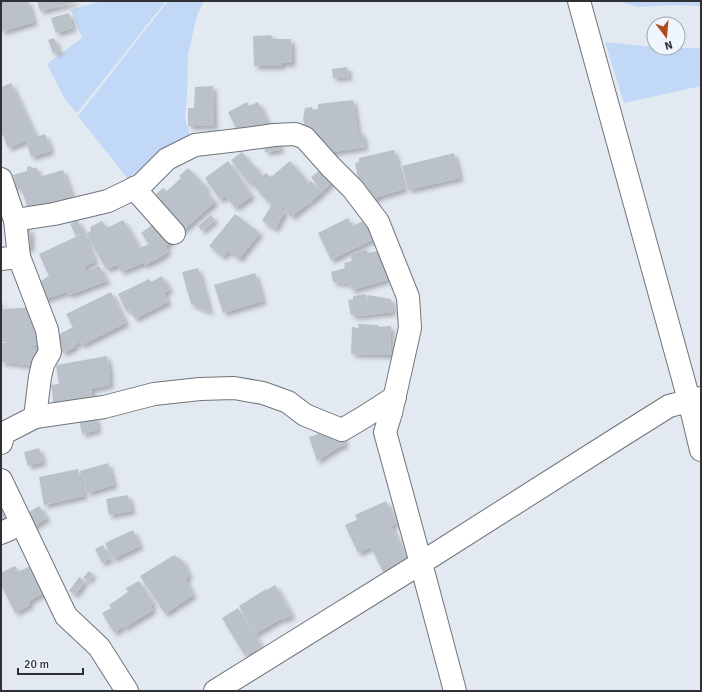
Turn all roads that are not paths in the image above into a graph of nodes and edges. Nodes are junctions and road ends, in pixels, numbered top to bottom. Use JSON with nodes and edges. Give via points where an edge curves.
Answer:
{"nodes":[{"id":1,"x":579,"y":1,"type":"edge"},
{"id":2,"x":1,"y":178,"type":"edge"},
{"id":3,"x":134,"y":188,"type":"junction"},
{"id":4,"x":15,"y":220,"type":"junction"},
{"id":5,"x":174,"y":233,"type":"dead end"},
{"id":6,"x":10,"y":258,"type":"edge"},
{"id":7,"x":395,"y":397,"type":"junction"},
{"id":8,"x":695,"y":399,"type":"edge"},
{"id":9,"x":35,"y":417,"type":"junction"},
{"id":10,"x":2,"y":436,"type":"edge"},
{"id":11,"x":701,"y":450,"type":"edge"},
{"id":12,"x":1,"y":480,"type":"edge"},
{"id":13,"x":22,"y":524,"type":"junction"},
{"id":14,"x":1,"y":533,"type":"edge"},
{"id":15,"x":421,"y":563,"type":"junction"},
{"id":16,"x":127,"y":691,"type":"edge"},
{"id":17,"x":215,"y":691,"type":"edge"},
{"id":18,"x":455,"y":691,"type":"edge"}],
"edges":[{"from":1,"to":8,"type":"street"},
{"from":2,"to":4,"type":"street"},
{"from":3,"to":4,"type":"street","via":[[108,201]]},
{"from":3,"to":5,"type":"street"},
{"from":3,"to":7,"type":"street","via":[[141,185],[167,159],[195,145],[274,135],[296,134],[304,138],[353,189],[378,222],[408,298],[410,328]]},
{"from":4,"to":6,"type":"street"},
{"from":6,"to":9,"type":"street","via":[[47,330],[50,352],[43,364],[40,377]]},
{"from":7,"to":9,"type":"street","via":[[342,430],[305,415],[288,402],[276,397],[234,388],[154,394],[104,407]]},
{"from":7,"to":15,"type":"street","via":[[385,432]]},
{"from":8,"to":11,"type":"street"},
{"from":8,"to":15,"type":"street","via":[[669,406]]},
{"from":9,"to":10,"type":"street"},
{"from":12,"to":13,"type":"street"},
{"from":13,"to":14,"type":"street"},
{"from":13,"to":16,"type":"street","via":[[66,616],[99,647]]},
{"from":15,"to":17,"type":"street"},
{"from":15,"to":18,"type":"street"}]}
